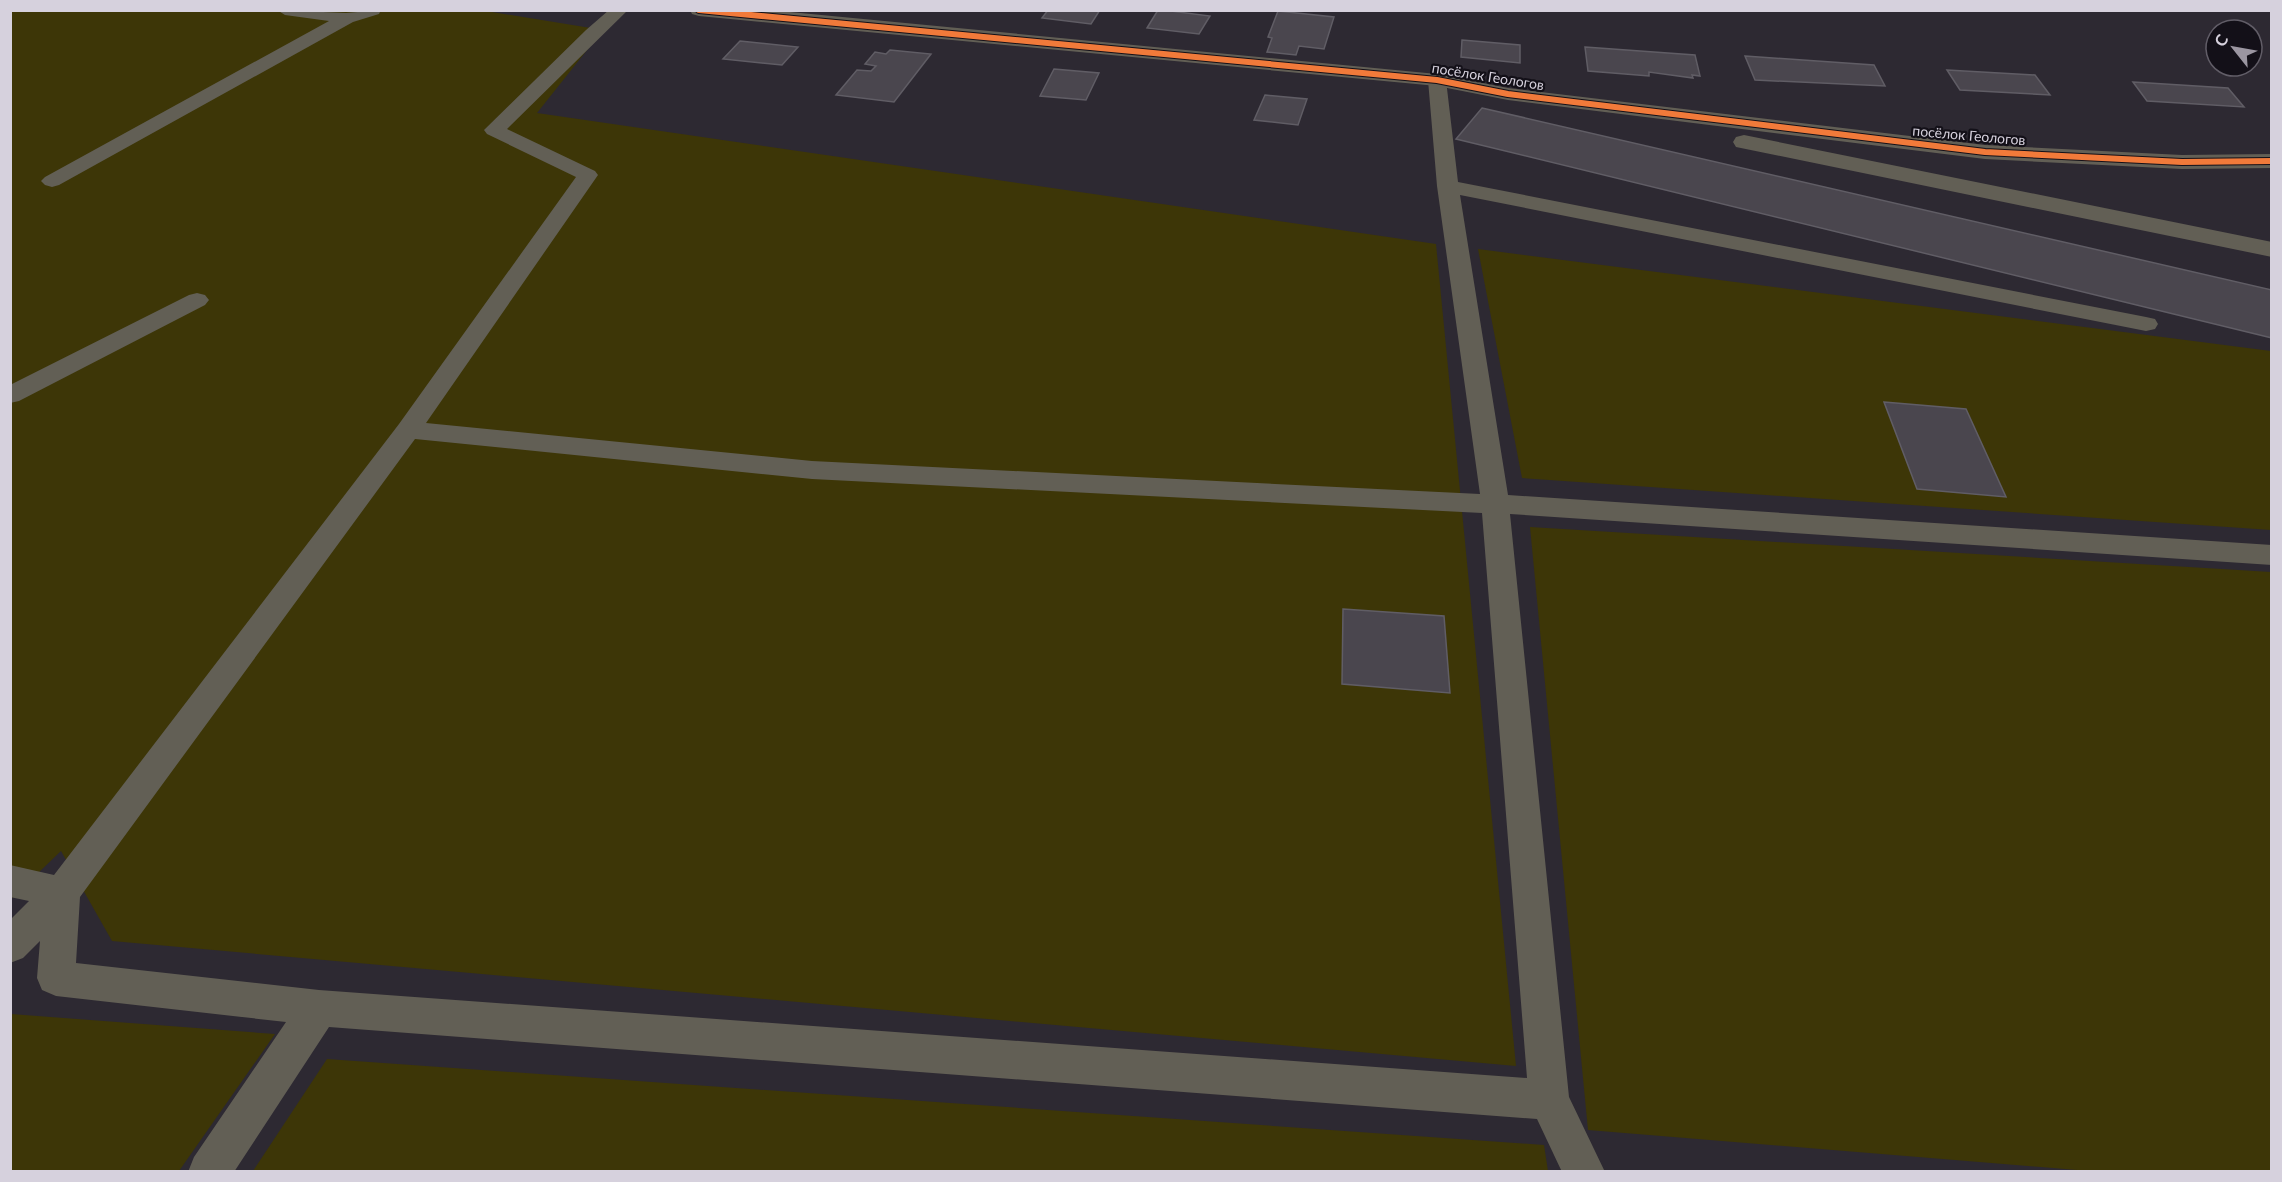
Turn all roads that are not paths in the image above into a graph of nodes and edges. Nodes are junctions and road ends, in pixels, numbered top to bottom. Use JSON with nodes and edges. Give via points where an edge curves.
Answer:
{"nodes":[{"id":1,"x":285,"y":10,"type":"edge"},
{"id":2,"x":373,"y":10,"type":"edge"},
{"id":3,"x":620,"y":10,"type":"edge"},
{"id":4,"x":699,"y":10,"type":"edge"},
{"id":5,"x":347,"y":18,"type":"junction"},
{"id":6,"x":1437,"y":80,"type":"junction"},
{"id":7,"x":1508,"y":94,"type":"junction"},
{"id":8,"x":2271,"y":161,"type":"edge"},
{"id":9,"x":52,"y":180,"type":"dead end"},
{"id":10,"x":1448,"y":186,"type":"junction"},
{"id":11,"x":2271,"y":250,"type":"edge"},
{"id":12,"x":197,"y":300,"type":"dead end"},
{"id":13,"x":2146,"y":324,"type":"dead end"},
{"id":14,"x":10,"y":395,"type":"edge"},
{"id":15,"x":408,"y":430,"type":"junction"},
{"id":16,"x":1495,"y":504,"type":"junction"},
{"id":17,"x":2271,"y":555,"type":"edge"},
{"id":18,"x":10,"y":881,"type":"edge"},
{"id":19,"x":62,"y":893,"type":"junction"},
{"id":20,"x":10,"y":946,"type":"edge"},
{"id":21,"x":319,"y":1008,"type":"junction"},
{"id":22,"x":1549,"y":1100,"type":"junction"},
{"id":23,"x":208,"y":1172,"type":"edge"},
{"id":24,"x":1584,"y":1172,"type":"edge"}],
"edges":[{"from":1,"to":5,"type":"lane"},
{"from":2,"to":5,"type":"lane"},
{"from":3,"to":15,"type":"lane","via":[[494,130],[588,175]]},
{"from":4,"to":6,"type":"street","name":"посёлок Геологов","via":[[982,27]]},
{"from":5,"to":9,"type":"lane"},
{"from":6,"to":7,"type":"street","name":"посёлок Геологов"},
{"from":6,"to":10,"type":"lane"},
{"from":7,"to":8,"type":"street","name":"посёлок Геологов","via":[[1985,152],[2182,162]]},
{"from":7,"to":11,"type":"street","name":"посёлок Геологов"},
{"from":10,"to":13,"type":"lane"},
{"from":10,"to":16,"type":"lane"},
{"from":12,"to":14,"type":"lane"},
{"from":15,"to":16,"type":"lane","via":[[812,470]]},
{"from":15,"to":19,"type":"lane"},
{"from":16,"to":17,"type":"lane"},
{"from":16,"to":22,"type":"lane"},
{"from":18,"to":19,"type":"lane"},
{"from":19,"to":20,"type":"lane"},
{"from":19,"to":21,"type":"lane","via":[[56,978]]},
{"from":21,"to":22,"type":"lane"},
{"from":21,"to":23,"type":"lane"},
{"from":22,"to":24,"type":"lane"}]}
